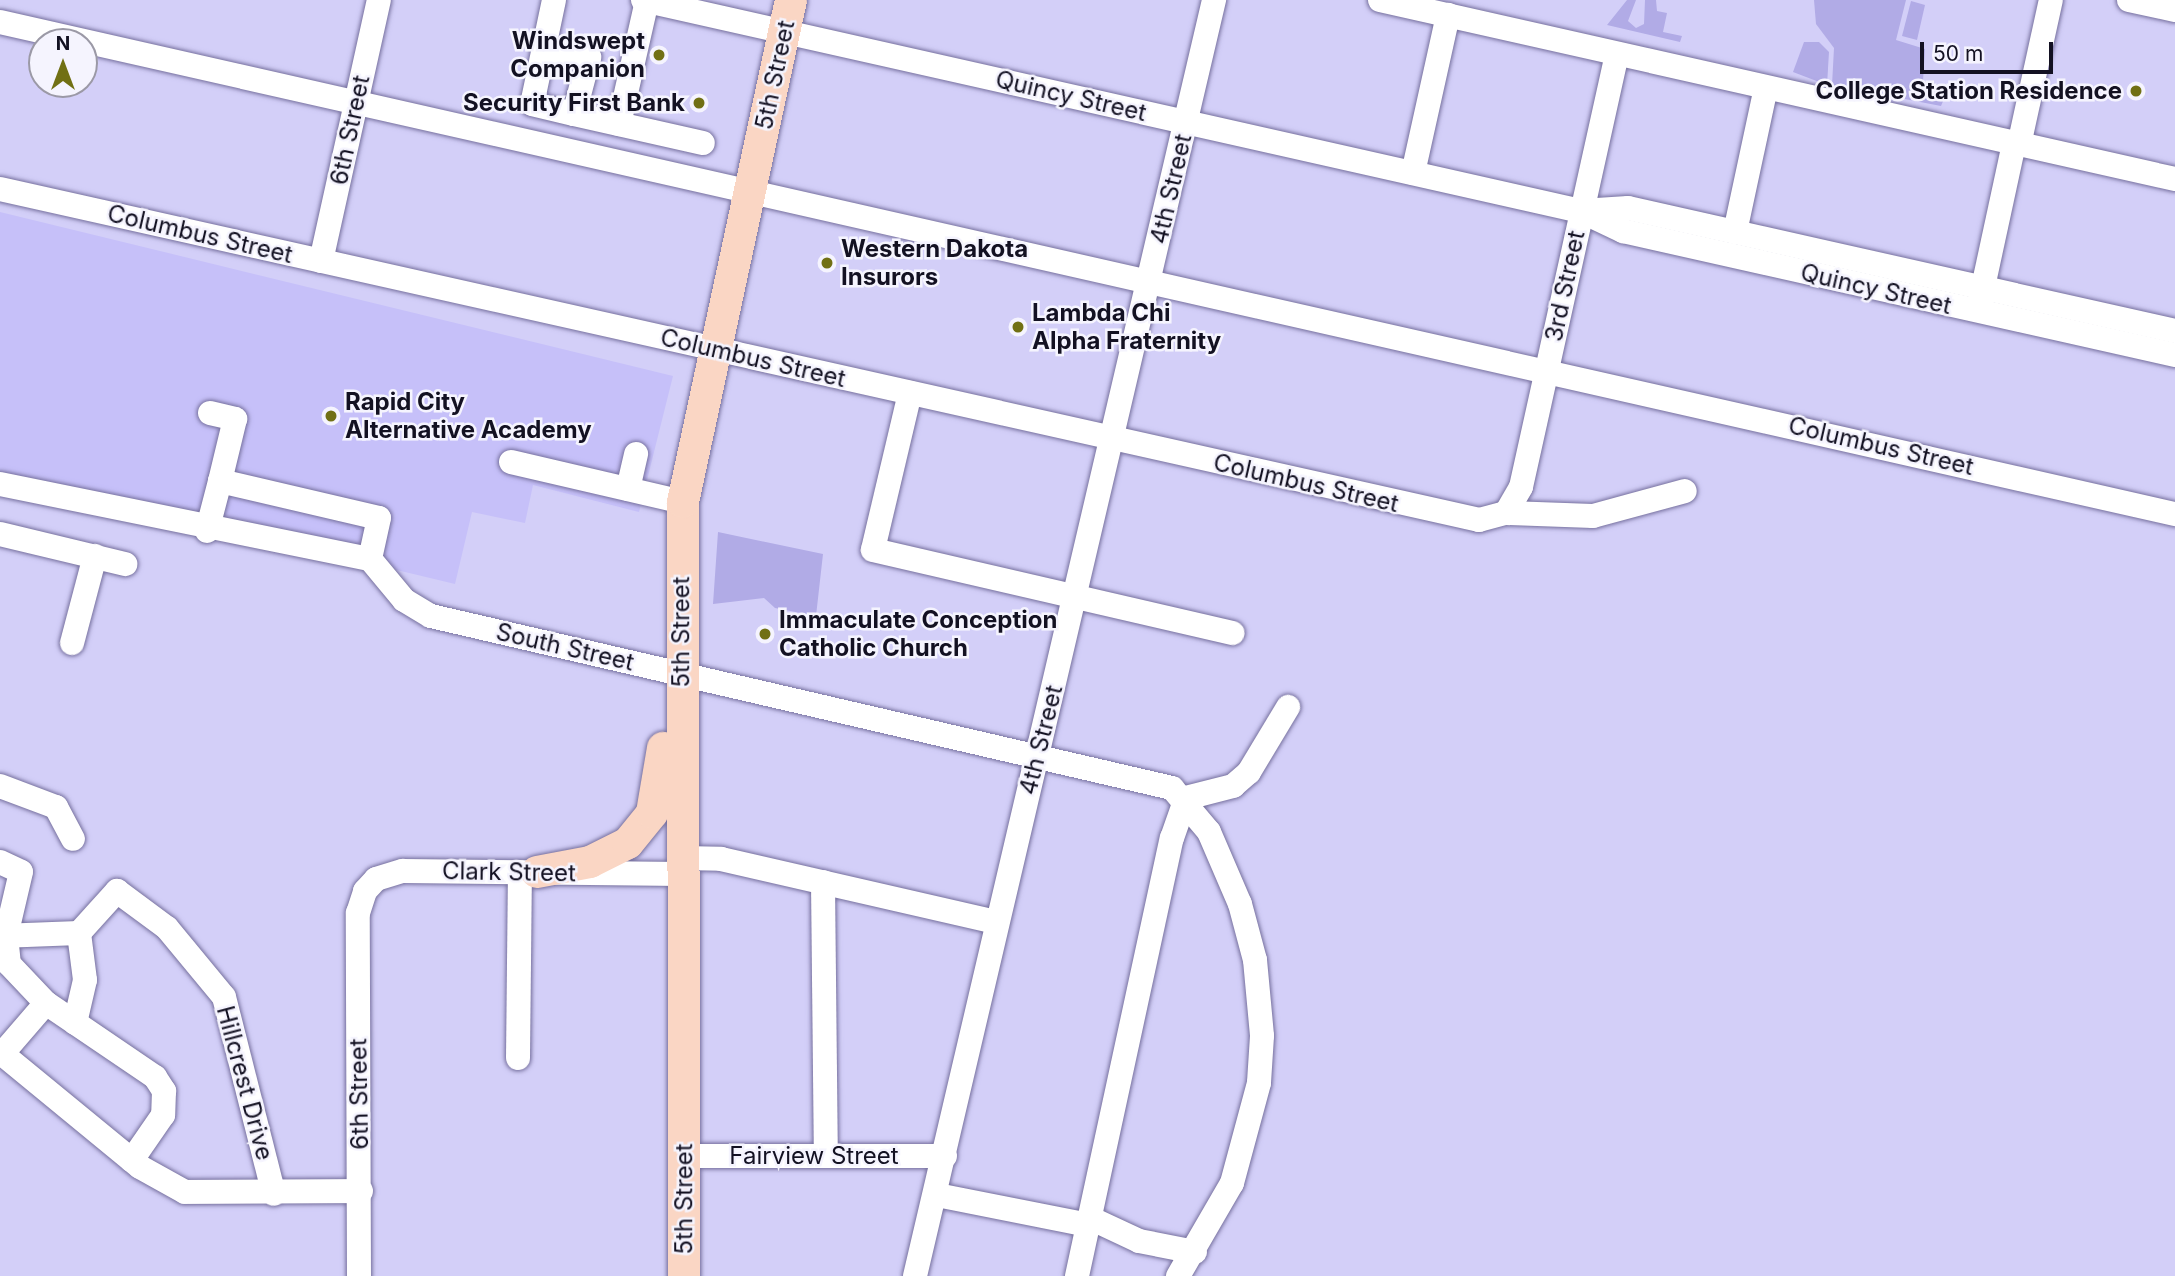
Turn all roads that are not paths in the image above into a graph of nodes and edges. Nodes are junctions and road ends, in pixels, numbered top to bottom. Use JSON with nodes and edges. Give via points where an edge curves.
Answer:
{"nodes":[{"id":1,"x":379,"y":0,"type":"edge"},
{"id":2,"x":554,"y":0,"type":"edge"},
{"id":3,"x":645,"y":0,"type":"edge"},
{"id":4,"x":791,"y":0,"type":"edge"},
{"id":5,"x":1214,"y":0,"type":"edge"},
{"id":6,"x":1380,"y":0,"type":"edge"},
{"id":7,"x":2051,"y":0,"type":"edge"},
{"id":8,"x":2129,"y":0,"type":"edge"},
{"id":9,"x":2175,"y":10,"type":"edge"},
{"id":10,"x":1448,"y":15,"type":"junction"},
{"id":11,"x":0,"y":22,"type":"edge"},
{"id":12,"x":784,"y":31,"type":"junction"},
{"id":13,"x":543,"y":49,"type":"junction"},
{"id":14,"x":1617,"y":55,"type":"junction"},
{"id":15,"x":1766,"y":88,"type":"junction"},
{"id":16,"x":356,"y":103,"type":"junction"},
{"id":17,"x":574,"y":114,"type":"junction"},
{"id":18,"x":1186,"y":122,"type":"junction"},
{"id":19,"x":619,"y":124,"type":"junction"},
{"id":20,"x":703,"y":143,"type":"dead end"},
{"id":21,"x":2017,"y":145,"type":"junction"},
{"id":22,"x":1413,"y":173,"type":"junction"},
{"id":23,"x":2175,"y":179,"type":"edge"},
{"id":24,"x":0,"y":189,"type":"edge"},
{"id":25,"x":749,"y":190,"type":"junction"},
{"id":26,"x":1581,"y":211,"type":"junction"},
{"id":27,"x":1735,"y":232,"type":"junction"},
{"id":28,"x":321,"y":261,"type":"junction"},
{"id":29,"x":1151,"y":281,"type":"junction"},
{"id":30,"x":1983,"y":287,"type":"junction"},
{"id":31,"x":1977,"y":312,"type":"junction"},
{"id":32,"x":2175,"y":331,"type":"edge"},
{"id":33,"x":713,"y":349,"type":"junction"},
{"id":34,"x":2175,"y":355,"type":"edge"},
{"id":35,"x":1546,"y":371,"type":"junction"},
{"id":36,"x":910,"y":393,"type":"junction"},
{"id":37,"x":210,"y":413,"type":"dead end"},
{"id":38,"x":1116,"y":438,"type":"junction"},
{"id":39,"x":636,"y":454,"type":"dead end"},
{"id":40,"x":511,"y":462,"type":"dead end"},
{"id":41,"x":220,"y":481,"type":"junction"},
{"id":42,"x":0,"y":485,"type":"edge"},
{"id":43,"x":628,"y":489,"type":"junction"},
{"id":44,"x":1685,"y":491,"type":"dead end"},
{"id":45,"x":683,"y":502,"type":"junction"},
{"id":46,"x":1506,"y":513,"type":"junction"},
{"id":47,"x":2175,"y":514,"type":"edge"},
{"id":48,"x":207,"y":531,"type":"junction"},
{"id":49,"x":0,"y":534,"type":"edge"},
{"id":50,"x":95,"y":556,"type":"junction"},
{"id":51,"x":370,"y":559,"type":"junction"},
{"id":52,"x":125,"y":564,"type":"dead end"},
{"id":53,"x":1077,"y":598,"type":"junction"},
{"id":54,"x":1233,"y":633,"type":"dead end"},
{"id":55,"x":72,"y":643,"type":"dead end"},
{"id":56,"x":680,"y":686,"type":"junction"},
{"id":57,"x":1288,"y":707,"type":"dead end"},
{"id":58,"x":1037,"y":752,"type":"junction"},
{"id":59,"x":0,"y":786,"type":"edge"},
{"id":60,"x":1186,"y":798,"type":"junction"},
{"id":61,"x":73,"y":839,"type":"dead end"},
{"id":62,"x":0,"y":862,"type":"edge"},
{"id":63,"x":682,"y":866,"type":"junction"},
{"id":64,"x":528,"y":872,"type":"junction"},
{"id":65,"x":823,"y":882,"type":"junction"},
{"id":66,"x":358,"y":913,"type":"joint"},
{"id":67,"x":997,"y":922,"type":"junction"},
{"id":68,"x":79,"y":933,"type":"junction"},
{"id":69,"x":3,"y":936,"type":"edge"},
{"id":70,"x":46,"y":1003,"type":"junction"},
{"id":71,"x":75,"y":1023,"type":"junction"},
{"id":72,"x":1,"y":1053,"type":"edge"},
{"id":73,"x":518,"y":1058,"type":"dead end"},
{"id":74,"x":684,"y":1156,"type":"junction"},
{"id":75,"x":826,"y":1156,"type":"junction"},
{"id":76,"x":945,"y":1156,"type":"junction"},
{"id":77,"x":132,"y":1160,"type":"junction"},
{"id":78,"x":360,"y":1191,"type":"junction"},
{"id":79,"x":274,"y":1194,"type":"junction"},
{"id":80,"x":937,"y":1195,"type":"junction"},
{"id":81,"x":1089,"y":1221,"type":"junction"},
{"id":82,"x":1195,"y":1252,"type":"junction"},
{"id":83,"x":359,"y":1276,"type":"edge"},
{"id":84,"x":684,"y":1276,"type":"edge"},
{"id":85,"x":915,"y":1276,"type":"edge"},
{"id":86,"x":1077,"y":1276,"type":"edge"},
{"id":87,"x":1178,"y":1276,"type":"edge"}],
"edges":[{"from":1,"to":16,"type":"street","name":"6th Street"},
{"from":2,"to":13,"type":"street"},
{"from":3,"to":12,"type":"street","name":"Quincy Street"},
{"from":3,"to":19,"type":"street"},
{"from":4,"to":12,"type":"main road","name":"5th Street"},
{"from":5,"to":18,"type":"street","name":"4th Street"},
{"from":6,"to":10,"type":"street"},
{"from":7,"to":21,"type":"street"},
{"from":8,"to":9,"type":"street"},
{"from":10,"to":14,"type":"street"},
{"from":10,"to":22,"type":"street"},
{"from":11,"to":16,"type":"street","name":"Columbus Street"},
{"from":12,"to":18,"type":"street","name":"Quincy Street"},
{"from":12,"to":25,"type":"main road","name":"5th Street"},
{"from":13,"to":17,"type":"street","via":[[532,104]]},
{"from":13,"to":17,"type":"street","via":[[589,57]]},
{"from":14,"to":15,"type":"street"},
{"from":14,"to":26,"type":"street","name":"3rd Street"},
{"from":15,"to":21,"type":"street"},
{"from":15,"to":27,"type":"street"},
{"from":16,"to":25,"type":"street","name":"Columbus Street"},
{"from":16,"to":28,"type":"street","name":"6th Street"},
{"from":17,"to":19,"type":"street"},
{"from":18,"to":22,"type":"street","name":"Quincy Street"},
{"from":18,"to":29,"type":"street","name":"4th Street"},
{"from":19,"to":20,"type":"street"},
{"from":21,"to":23,"type":"street"},
{"from":21,"to":30,"type":"street"},
{"from":22,"to":26,"type":"street","name":"Quincy Street"},
{"from":24,"to":28,"type":"street","name":"Columbus Street"},
{"from":25,"to":29,"type":"street","name":"Columbus Street"},
{"from":25,"to":33,"type":"main road","name":"5th Street"},
{"from":26,"to":27,"type":"street","name":"Quincy Street","via":[[1628,208]]},
{"from":26,"to":31,"type":"street","name":"Quincy Street","via":[[1623,231]]},
{"from":26,"to":35,"type":"street","name":"3rd Street"},
{"from":27,"to":30,"type":"street","name":"Quincy Street"},
{"from":28,"to":33,"type":"street","name":"Columbus Street"},
{"from":29,"to":35,"type":"street","name":"Columbus Street"},
{"from":29,"to":38,"type":"street","name":"4th Street"},
{"from":30,"to":31,"type":"street"},
{"from":30,"to":32,"type":"street","name":"Quincy Street"},
{"from":31,"to":34,"type":"street","name":"Quincy Street"},
{"from":33,"to":36,"type":"street","name":"Columbus Street"},
{"from":33,"to":45,"type":"main road","name":"5th Street"},
{"from":35,"to":46,"type":"street","name":"3rd Street","via":[[1521,487]]},
{"from":35,"to":47,"type":"street","name":"Columbus Street"},
{"from":36,"to":38,"type":"street","name":"Columbus Street"},
{"from":36,"to":53,"type":"street","via":[[873,550]]},
{"from":37,"to":41,"type":"street","via":[[235,419]]},
{"from":38,"to":46,"type":"street","name":"Columbus Street","via":[[1463,519]]},
{"from":38,"to":53,"type":"street","name":"4th Street"},
{"from":39,"to":43,"type":"street"},
{"from":40,"to":43,"type":"street"},
{"from":41,"to":48,"type":"street"},
{"from":41,"to":51,"type":"street","via":[[379,518]]},
{"from":42,"to":48,"type":"street"},
{"from":43,"to":45,"type":"street"},
{"from":44,"to":46,"type":"street","name":"Columbus Street","via":[[1593,516]]},
{"from":45,"to":56,"type":"main road","name":"5th Street"},
{"from":48,"to":51,"type":"street"},
{"from":49,"to":50,"type":"street"},
{"from":50,"to":52,"type":"street"},
{"from":50,"to":55,"type":"street"},
{"from":51,"to":56,"type":"street","name":"South Street","via":[[416,611]]},
{"from":53,"to":54,"type":"street"},
{"from":53,"to":58,"type":"street","name":"4th Street"},
{"from":56,"to":58,"type":"street","name":"South Street"},
{"from":56,"to":63,"type":"main road","name":"5th Street"},
{"from":56,"to":64,"type":"main road","via":[[664,737],[660,789],[641,829],[612,854]]},
{"from":57,"to":60,"type":"street","via":[[1249,772],[1233,786]]},
{"from":58,"to":60,"type":"street","name":"South Street","via":[[1152,781]]},
{"from":58,"to":67,"type":"street","name":"4th Street"},
{"from":59,"to":61,"type":"street","via":[[56,807]]},
{"from":60,"to":81,"type":"street","via":[[1172,838]]},
{"from":60,"to":82,"type":"street","via":[[1213,841],[1247,925],[1262,1036],[1248,1134],[1232,1183]]},
{"from":62,"to":69,"type":"street","via":[[20,872],[21,891]]},
{"from":63,"to":64,"type":"street","name":"Clark Street"},
{"from":63,"to":65,"type":"street","name":"Clark Street","via":[[721,859]]},
{"from":63,"to":74,"type":"main road","name":"5th Street"},
{"from":64,"to":66,"type":"street","name":"Clark Street","via":[[388,873],[365,891]]},
{"from":64,"to":73,"type":"street"},
{"from":65,"to":67,"type":"street","name":"Clark Street"},
{"from":65,"to":75,"type":"street"},
{"from":66,"to":78,"type":"street","name":"6th Street"},
{"from":67,"to":76,"type":"street","name":"4th Street"},
{"from":68,"to":69,"type":"street"},
{"from":68,"to":71,"type":"street","via":[[85,979]]},
{"from":68,"to":79,"type":"street","name":"Hillcrest Drive","via":[[117,891],[167,929],[224,997]]},
{"from":69,"to":70,"type":"street","via":[[9,964]]},
{"from":70,"to":71,"type":"street"},
{"from":70,"to":72,"type":"street"},
{"from":71,"to":77,"type":"street","via":[[155,1077],[164,1091],[163,1115]]},
{"from":72,"to":77,"type":"street","name":"Hillcrest Drive"},
{"from":74,"to":75,"type":"street","name":"Fairview Street"},
{"from":74,"to":84,"type":"main road","name":"5th Street"},
{"from":75,"to":76,"type":"street","name":"Fairview Street"},
{"from":76,"to":80,"type":"street","name":"4th Street"},
{"from":77,"to":79,"type":"street","name":"Hillcrest Drive","via":[[185,1192]]},
{"from":78,"to":79,"type":"street","name":"Hillcrest Drive"},
{"from":78,"to":83,"type":"street","name":"6th Street"},
{"from":80,"to":81,"type":"street"},
{"from":80,"to":85,"type":"street","name":"4th Street"},
{"from":81,"to":82,"type":"street","via":[[1139,1241]]},
{"from":81,"to":86,"type":"street"},
{"from":82,"to":87,"type":"street"}]}
